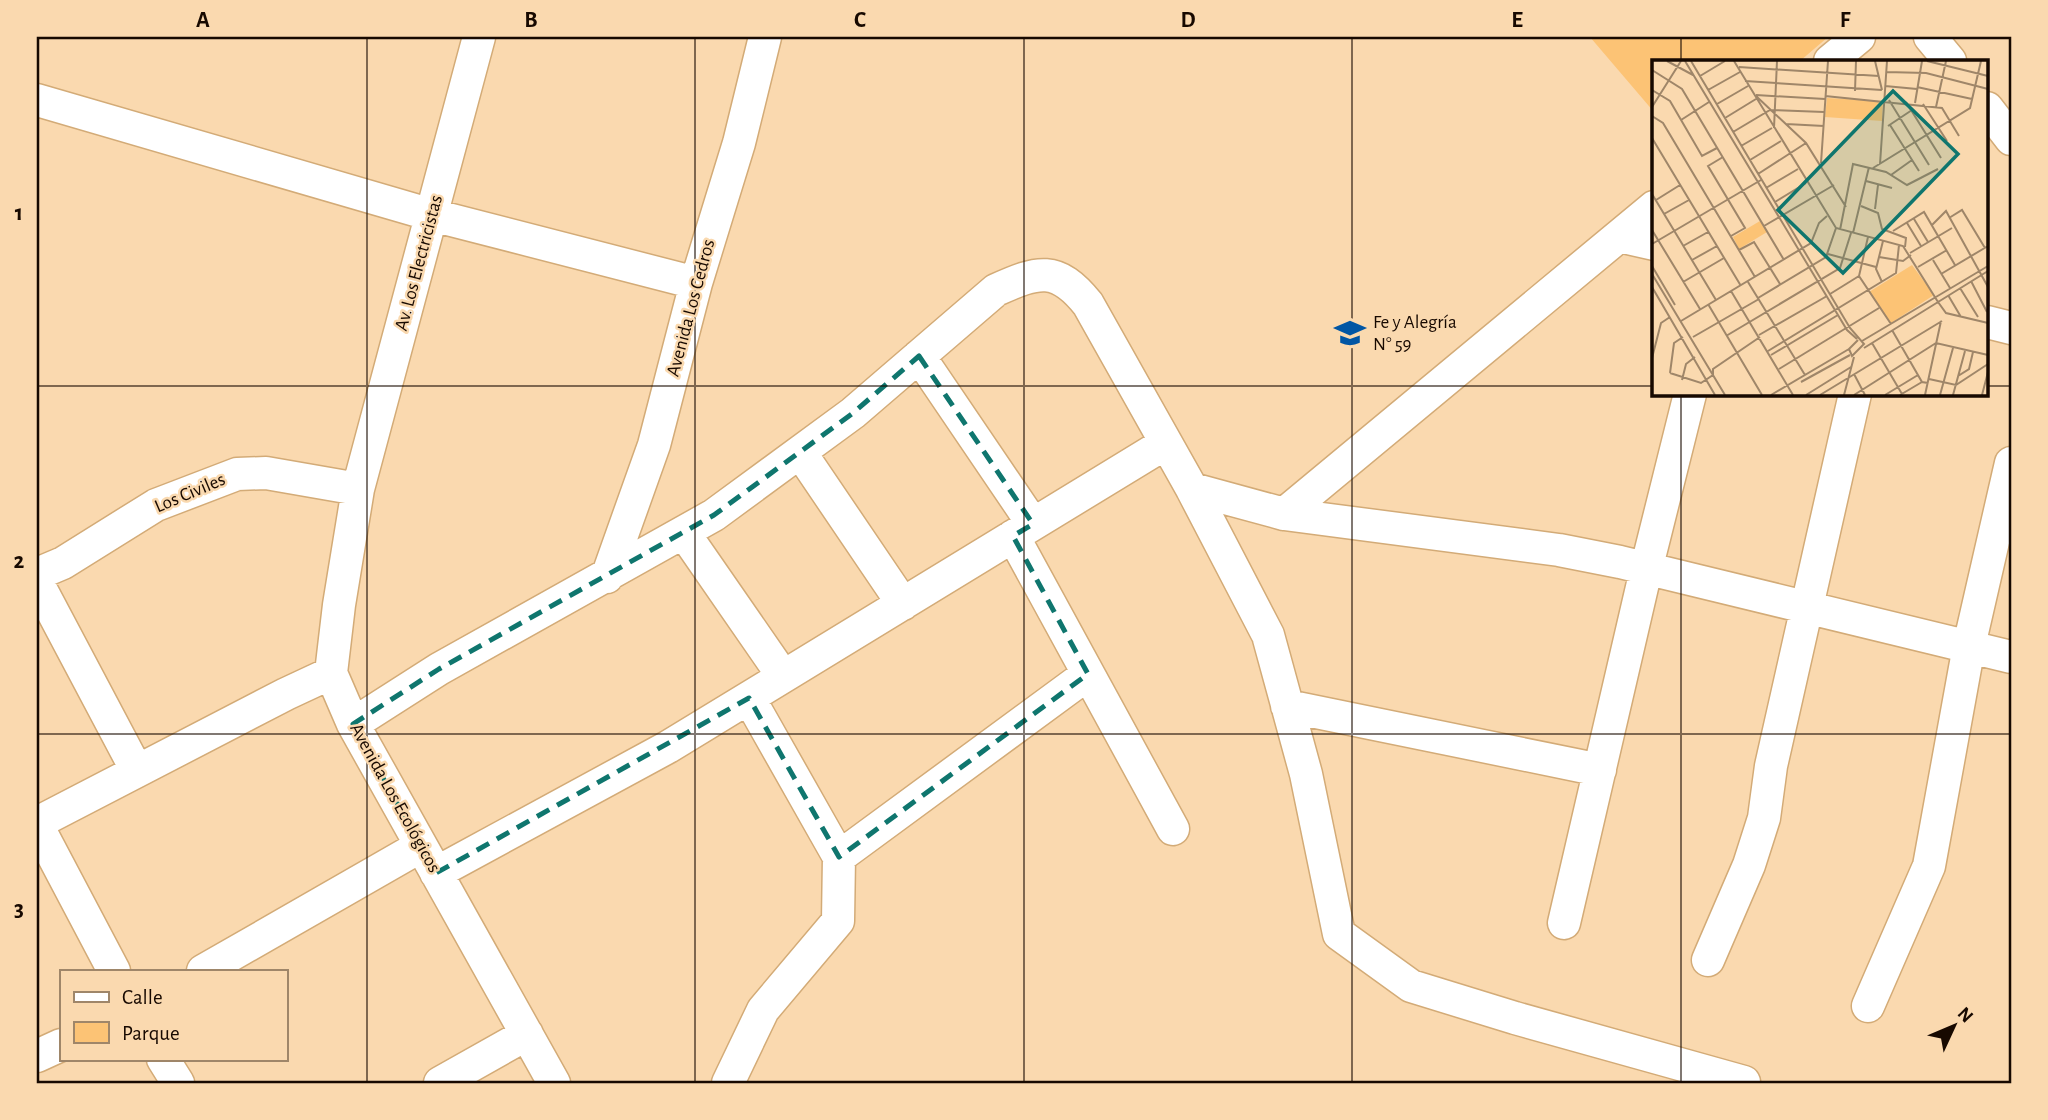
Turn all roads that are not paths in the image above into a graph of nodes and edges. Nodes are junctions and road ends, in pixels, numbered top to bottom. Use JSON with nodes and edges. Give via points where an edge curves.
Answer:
{"nodes":[{"id":1,"x":479,"y":37,"type":"edge"},
{"id":2,"x":765,"y":37,"type":"edge"},
{"id":3,"x":1859,"y":37,"type":"edge"},
{"id":4,"x":1831,"y":60,"type":"edge"},
{"id":5,"x":37,"y":100,"type":"edge"},
{"id":6,"x":1988,"y":109,"type":"edge"},
{"id":7,"x":2011,"y":139,"type":"edge"},
{"id":8,"x":1652,"y":209,"type":"edge"},
{"id":9,"x":432,"y":215,"type":"junction"},
{"id":10,"x":1619,"y":236,"type":"junction"},
{"id":11,"x":1652,"y":244,"type":"edge"},
{"id":12,"x":696,"y":283,"type":"junction"},
{"id":13,"x":1988,"y":322,"type":"edge"},
{"id":14,"x":2011,"y":328,"type":"edge"},
{"id":15,"x":919,"y":356,"type":"junction"},
{"id":16,"x":1690,"y":396,"type":"edge"},
{"id":17,"x":1855,"y":396,"type":"edge"},
{"id":18,"x":1166,"y":443,"type":"junction"},
{"id":19,"x":800,"y":452,"type":"junction"},
{"id":20,"x":2011,"y":463,"type":"edge"},
{"id":21,"x":358,"y":489,"type":"junction"},
{"id":22,"x":1192,"y":489,"type":"junction"},
{"id":23,"x":1284,"y":514,"type":"junction"},
{"id":24,"x":1023,"y":530,"type":"junction"},
{"id":25,"x":684,"y":533,"type":"junction"},
{"id":26,"x":1646,"y":570,"type":"junction"},
{"id":27,"x":37,"y":574,"type":"edge"},
{"id":28,"x":607,"y":577,"type":"junction"},
{"id":29,"x":37,"y":582,"type":"edge"},
{"id":30,"x":903,"y":604,"type":"junction"},
{"id":31,"x":1808,"y":607,"type":"junction"},
{"id":32,"x":1969,"y":646,"type":"junction"},
{"id":33,"x":2011,"y":657,"type":"edge"},
{"id":34,"x":331,"y":673,"type":"junction"},
{"id":35,"x":1088,"y":674,"type":"junction"},
{"id":36,"x":783,"y":676,"type":"junction"},
{"id":37,"x":749,"y":698,"type":"junction"},
{"id":38,"x":1287,"y":706,"type":"junction"},
{"id":39,"x":354,"y":724,"type":"junction"},
{"id":40,"x":1600,"y":770,"type":"junction"},
{"id":41,"x":137,"y":771,"type":"junction"},
{"id":42,"x":37,"y":824,"type":"edge"},
{"id":43,"x":1174,"y":829,"type":"dead end"},
{"id":44,"x":839,"y":857,"type":"junction"},
{"id":45,"x":428,"y":859,"type":"junction"},
{"id":46,"x":1564,"y":923,"type":"dead end"},
{"id":47,"x":1708,"y":960,"type":"dead end"},
{"id":48,"x":113,"y":970,"type":"edge"},
{"id":49,"x":205,"y":970,"type":"edge"},
{"id":50,"x":1868,"y":1006,"type":"dead end"},
{"id":51,"x":527,"y":1034,"type":"junction"},
{"id":52,"x":60,"y":1045,"type":"edge"},
{"id":53,"x":37,"y":1056,"type":"edge"},
{"id":54,"x":164,"y":1060,"type":"edge"},
{"id":55,"x":1744,"y":1082,"type":"dead end"},
{"id":56,"x":178,"y":1083,"type":"edge"},
{"id":57,"x":440,"y":1083,"type":"edge"},
{"id":58,"x":554,"y":1083,"type":"edge"},
{"id":59,"x":728,"y":1083,"type":"edge"}],
"edges":[{"from":1,"to":9,"type":"street","name":"Av. Los Electricistas"},
{"from":2,"to":12,"type":"street","name":"Avenida Los Cedros","via":[[739,143]]},
{"from":3,"to":4,"type":"street"},
{"from":5,"to":9,"type":"street"},
{"from":6,"to":7,"type":"street"},
{"from":8,"to":10,"type":"street"},
{"from":9,"to":12,"type":"street"},
{"from":9,"to":21,"type":"street","name":"Av. Los Electricistas"},
{"from":10,"to":11,"type":"street"},
{"from":10,"to":23,"type":"street"},
{"from":12,"to":28,"type":"street","name":"Avenida Los Cedros","via":[[654,445]]},
{"from":13,"to":14,"type":"street"},
{"from":15,"to":18,"type":"street","via":[[996,290],[1024,277],[1048,274],[1073,285],[1088,304]]},
{"from":15,"to":19,"type":"street"},
{"from":15,"to":24,"type":"street"},
{"from":16,"to":26,"type":"street"},
{"from":17,"to":31,"type":"street"},
{"from":18,"to":22,"type":"street"},
{"from":18,"to":24,"type":"street"},
{"from":19,"to":25,"type":"street"},
{"from":19,"to":30,"type":"street"},
{"from":20,"to":32,"type":"street"},
{"from":21,"to":27,"type":"street","name":"Los Civiles","via":[[266,473],[237,474],[156,505],[63,564]]},
{"from":21,"to":34,"type":"street"},
{"from":22,"to":23,"type":"street"},
{"from":22,"to":38,"type":"street","via":[[1268,635]]},
{"from":23,"to":26,"type":"street","via":[[1559,550]]},
{"from":24,"to":30,"type":"street"},
{"from":24,"to":35,"type":"street"},
{"from":25,"to":28,"type":"street"},
{"from":25,"to":36,"type":"street"},
{"from":26,"to":31,"type":"street"},
{"from":26,"to":40,"type":"street"},
{"from":28,"to":39,"type":"street","via":[[439,668]]},
{"from":29,"to":41,"type":"street"},
{"from":30,"to":36,"type":"street"},
{"from":31,"to":32,"type":"street"},
{"from":31,"to":47,"type":"street","via":[[1771,766],[1764,818]]},
{"from":32,"to":33,"type":"street"},
{"from":32,"to":50,"type":"street","via":[[1929,866]]},
{"from":34,"to":39,"type":"street","name":"Avenida Los Ecológicos"},
{"from":34,"to":41,"type":"street"},
{"from":35,"to":43,"type":"street"},
{"from":35,"to":44,"type":"street"},
{"from":36,"to":37,"type":"street"},
{"from":37,"to":44,"type":"street"},
{"from":37,"to":45,"type":"street","via":[[668,747]]},
{"from":38,"to":40,"type":"street"},
{"from":38,"to":55,"type":"street","via":[[1339,934],[1411,986]]},
{"from":39,"to":45,"type":"street","name":"Avenida Los Ecológicos"},
{"from":40,"to":46,"type":"street"},
{"from":41,"to":42,"type":"street"},
{"from":42,"to":48,"type":"street"},
{"from":44,"to":59,"type":"street","via":[[838,921],[763,1010]]},
{"from":45,"to":49,"type":"street"},
{"from":45,"to":51,"type":"street","name":"Avenida Los Ecológicos"},
{"from":51,"to":57,"type":"street"},
{"from":51,"to":58,"type":"street","name":"Avenida Los Ecológicos"},
{"from":52,"to":53,"type":"street"},
{"from":54,"to":56,"type":"street"}]}
